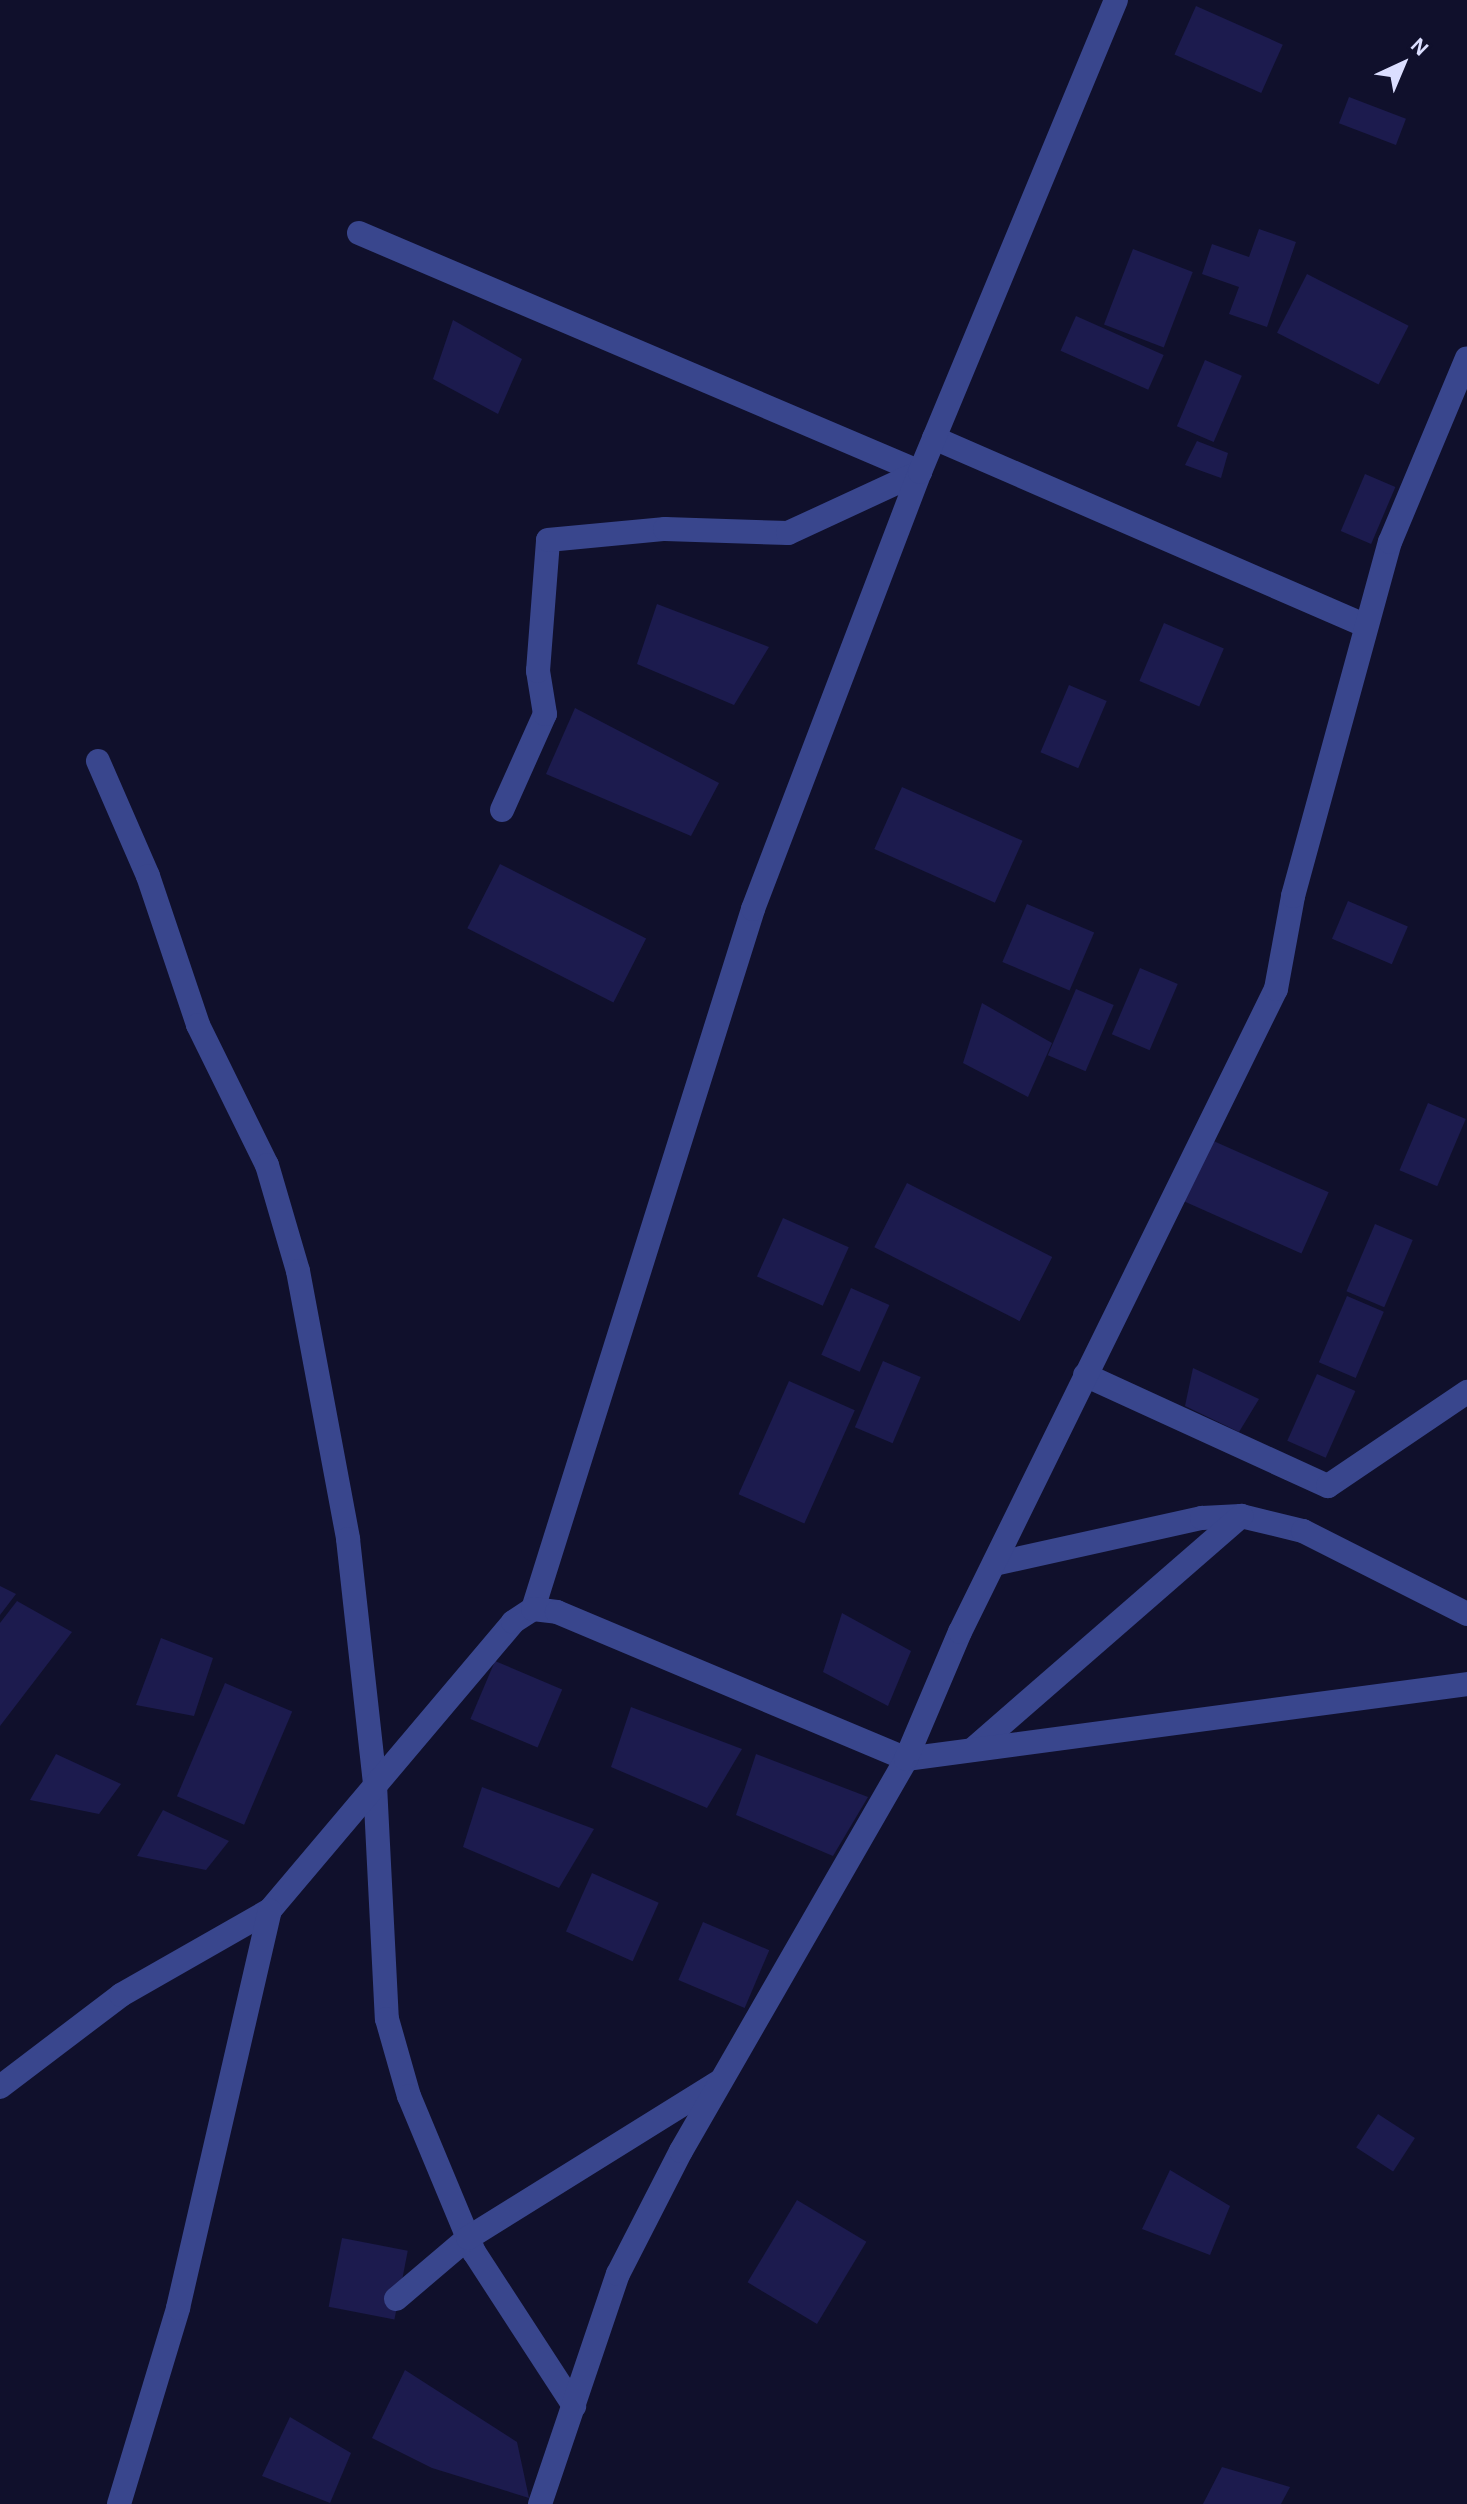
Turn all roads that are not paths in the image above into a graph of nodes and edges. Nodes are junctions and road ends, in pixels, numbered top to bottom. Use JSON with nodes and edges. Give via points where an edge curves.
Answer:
{"nodes":[{"id":1,"x":1116,"y":0,"type":"edge"},
{"id":2,"x":359,"y":233,"type":"dead end"},
{"id":3,"x":1467,"y":358,"type":"edge"},
{"id":4,"x":934,"y":438,"type":"junction"},
{"id":5,"x":920,"y":472,"type":"junction"},
{"id":6,"x":1366,"y":626,"type":"junction"},
{"id":7,"x":98,"y":761,"type":"dead end"},
{"id":8,"x":502,"y":810,"type":"dead end"},
{"id":9,"x":1085,"y":1375,"type":"junction"},
{"id":10,"x":1467,"y":1392,"type":"edge"},
{"id":11,"x":1241,"y":1516,"type":"junction"},
{"id":12,"x":994,"y":1564,"type":"junction"},
{"id":13,"x":533,"y":1609,"type":"junction"},
{"id":14,"x":1467,"y":1614,"type":"edge"},
{"id":15,"x":1467,"y":1684,"type":"edge"},
{"id":16,"x":972,"y":1750,"type":"junction"},
{"id":17,"x":906,"y":1759,"type":"junction"},
{"id":18,"x":375,"y":1785,"type":"junction"},
{"id":19,"x":270,"y":1910,"type":"junction"},
{"id":20,"x":723,"y":2080,"type":"junction"},
{"id":21,"x":0,"y":2087,"type":"edge"},
{"id":22,"x":468,"y":2238,"type":"junction"},
{"id":23,"x":396,"y":2299,"type":"dead end"},
{"id":24,"x":574,"y":2406,"type":"junction"},
{"id":25,"x":119,"y":2504,"type":"edge"},
{"id":26,"x":540,"y":2504,"type":"edge"}],
"edges":[{"from":1,"to":4,"type":"street"},
{"from":2,"to":5,"type":"street"},
{"from":3,"to":6,"type":"street","via":[[1390,542]]},
{"from":4,"to":5,"type":"street"},
{"from":4,"to":6,"type":"street"},
{"from":5,"to":8,"type":"street","via":[[788,533],[665,529],[548,540],[538,671],[545,714]]},
{"from":5,"to":13,"type":"street","via":[[753,909]]},
{"from":6,"to":9,"type":"street","via":[[1293,896],[1276,989]]},
{"from":7,"to":18,"type":"street","via":[[148,876],[198,1025],[267,1165],[298,1271],[348,1539]]},
{"from":9,"to":10,"type":"street","via":[[1328,1486]]},
{"from":9,"to":12,"type":"street"},
{"from":11,"to":12,"type":"street","via":[[1135,1531]]},
{"from":11,"to":14,"type":"street","via":[[1303,1531]]},
{"from":11,"to":16,"type":"street"},
{"from":12,"to":17,"type":"street"},
{"from":13,"to":17,"type":"street","via":[[557,1612]]},
{"from":13,"to":18,"type":"street","via":[[513,1622]]},
{"from":15,"to":16,"type":"street"},
{"from":16,"to":17,"type":"street"},
{"from":17,"to":20,"type":"street"},
{"from":18,"to":19,"type":"street"},
{"from":18,"to":22,"type":"street","via":[[387,2019],[409,2096]]},
{"from":19,"to":21,"type":"street","via":[[121,1995]]},
{"from":19,"to":25,"type":"street","via":[[178,2308]]},
{"from":20,"to":22,"type":"street"},
{"from":20,"to":24,"type":"street","via":[[618,2274]]},
{"from":22,"to":23,"type":"street"},
{"from":22,"to":24,"type":"street"},
{"from":24,"to":26,"type":"street"}]}
